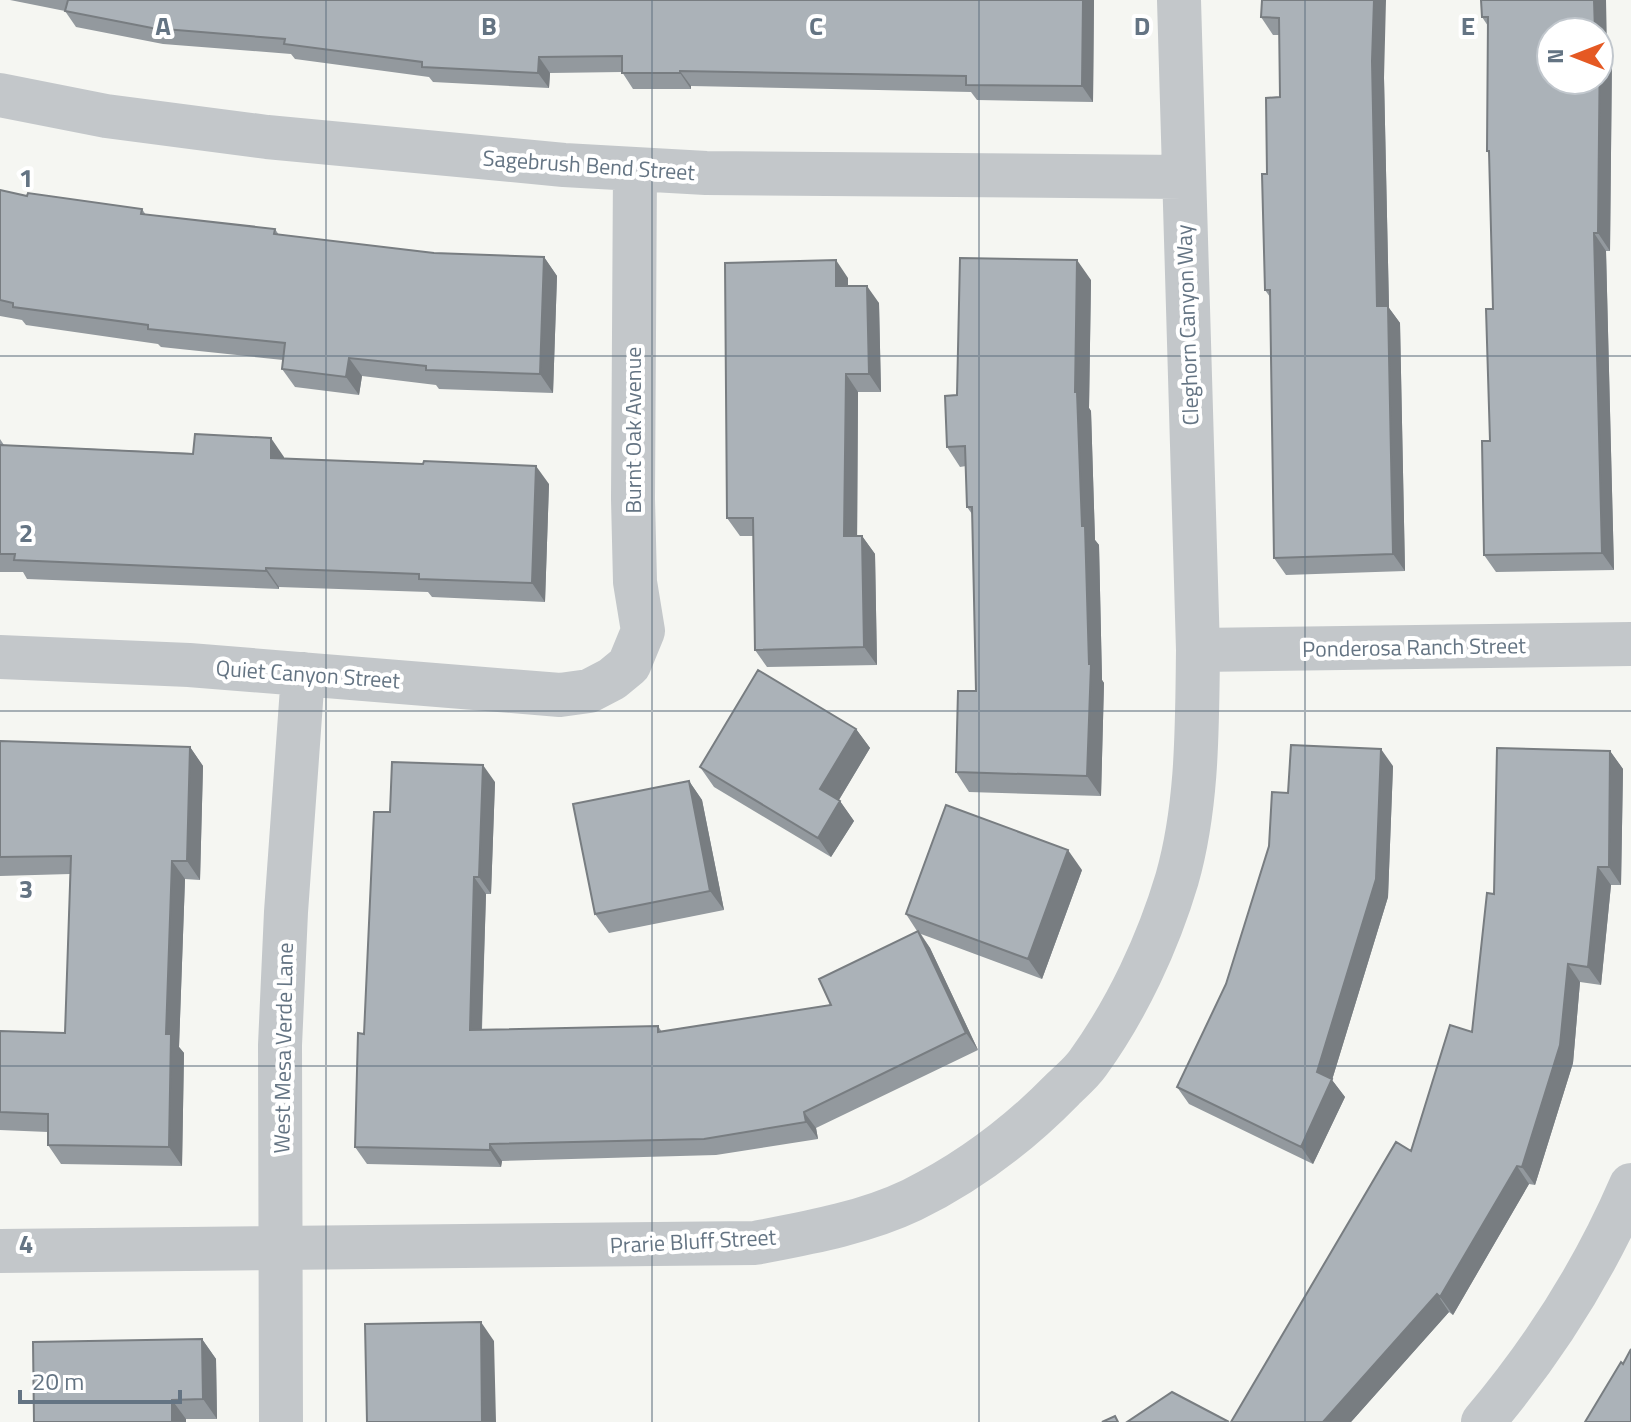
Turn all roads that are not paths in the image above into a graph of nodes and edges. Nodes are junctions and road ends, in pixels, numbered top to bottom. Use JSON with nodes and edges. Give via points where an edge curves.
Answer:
{"nodes":[{"id":1,"x":1179,"y":0,"type":"edge"},
{"id":2,"x":0,"y":95,"type":"edge"},
{"id":3,"x":635,"y":170,"type":"junction"},
{"id":4,"x":1183,"y":177,"type":"junction"},
{"id":5,"x":1631,"y":644,"type":"edge"},
{"id":6,"x":1198,"y":650,"type":"junction"},
{"id":7,"x":0,"y":657,"type":"edge"},
{"id":8,"x":303,"y":674,"type":"junction"},
{"id":9,"x":612,"y":679,"type":"joint"},
{"id":10,"x":1631,"y":1185,"type":"edge"},
{"id":11,"x":281,"y":1249,"type":"junction"},
{"id":12,"x":0,"y":1251,"type":"edge"},
{"id":13,"x":281,"y":1422,"type":"edge"},
{"id":14,"x":1483,"y":1422,"type":"edge"}],
"edges":[{"from":1,"to":4,"type":"street","name":"Cleghorn Canyon Way"},
{"from":2,"to":3,"type":"street","name":"Sagebrush Bend Street","via":[[106,116],[267,137]]},
{"from":3,"to":4,"type":"street","name":"Sagebrush Bend Street"},
{"from":3,"to":9,"type":"street","name":"Burnt Oak Avenue","via":[[633,513],[643,631],[629,665]]},
{"from":4,"to":6,"type":"street","name":"Cleghorn Canyon Way"},
{"from":5,"to":6,"type":"street","name":"Ponderosa Ranch Street"},
{"from":6,"to":11,"type":"street","name":"Prarie Bluff Street","via":[[1191,805],[1177,877],[1156,939],[1087,1065],[988,1156],[910,1200],[826,1229],[755,1243]]},
{"from":7,"to":8,"type":"street","name":"Quiet Canyon Street"},
{"from":8,"to":9,"type":"street","name":"Quiet Canyon Street","via":[[560,695],[589,691]]},
{"from":8,"to":11,"type":"street","name":"West Mesa Verde Lane","via":[[280,1045]]},
{"from":10,"to":14,"type":"street","via":[[1572,1299]]},
{"from":11,"to":12,"type":"street","name":"Prarie Bluff Street"},
{"from":11,"to":13,"type":"street","name":"West Mesa Verde Lane"}]}
